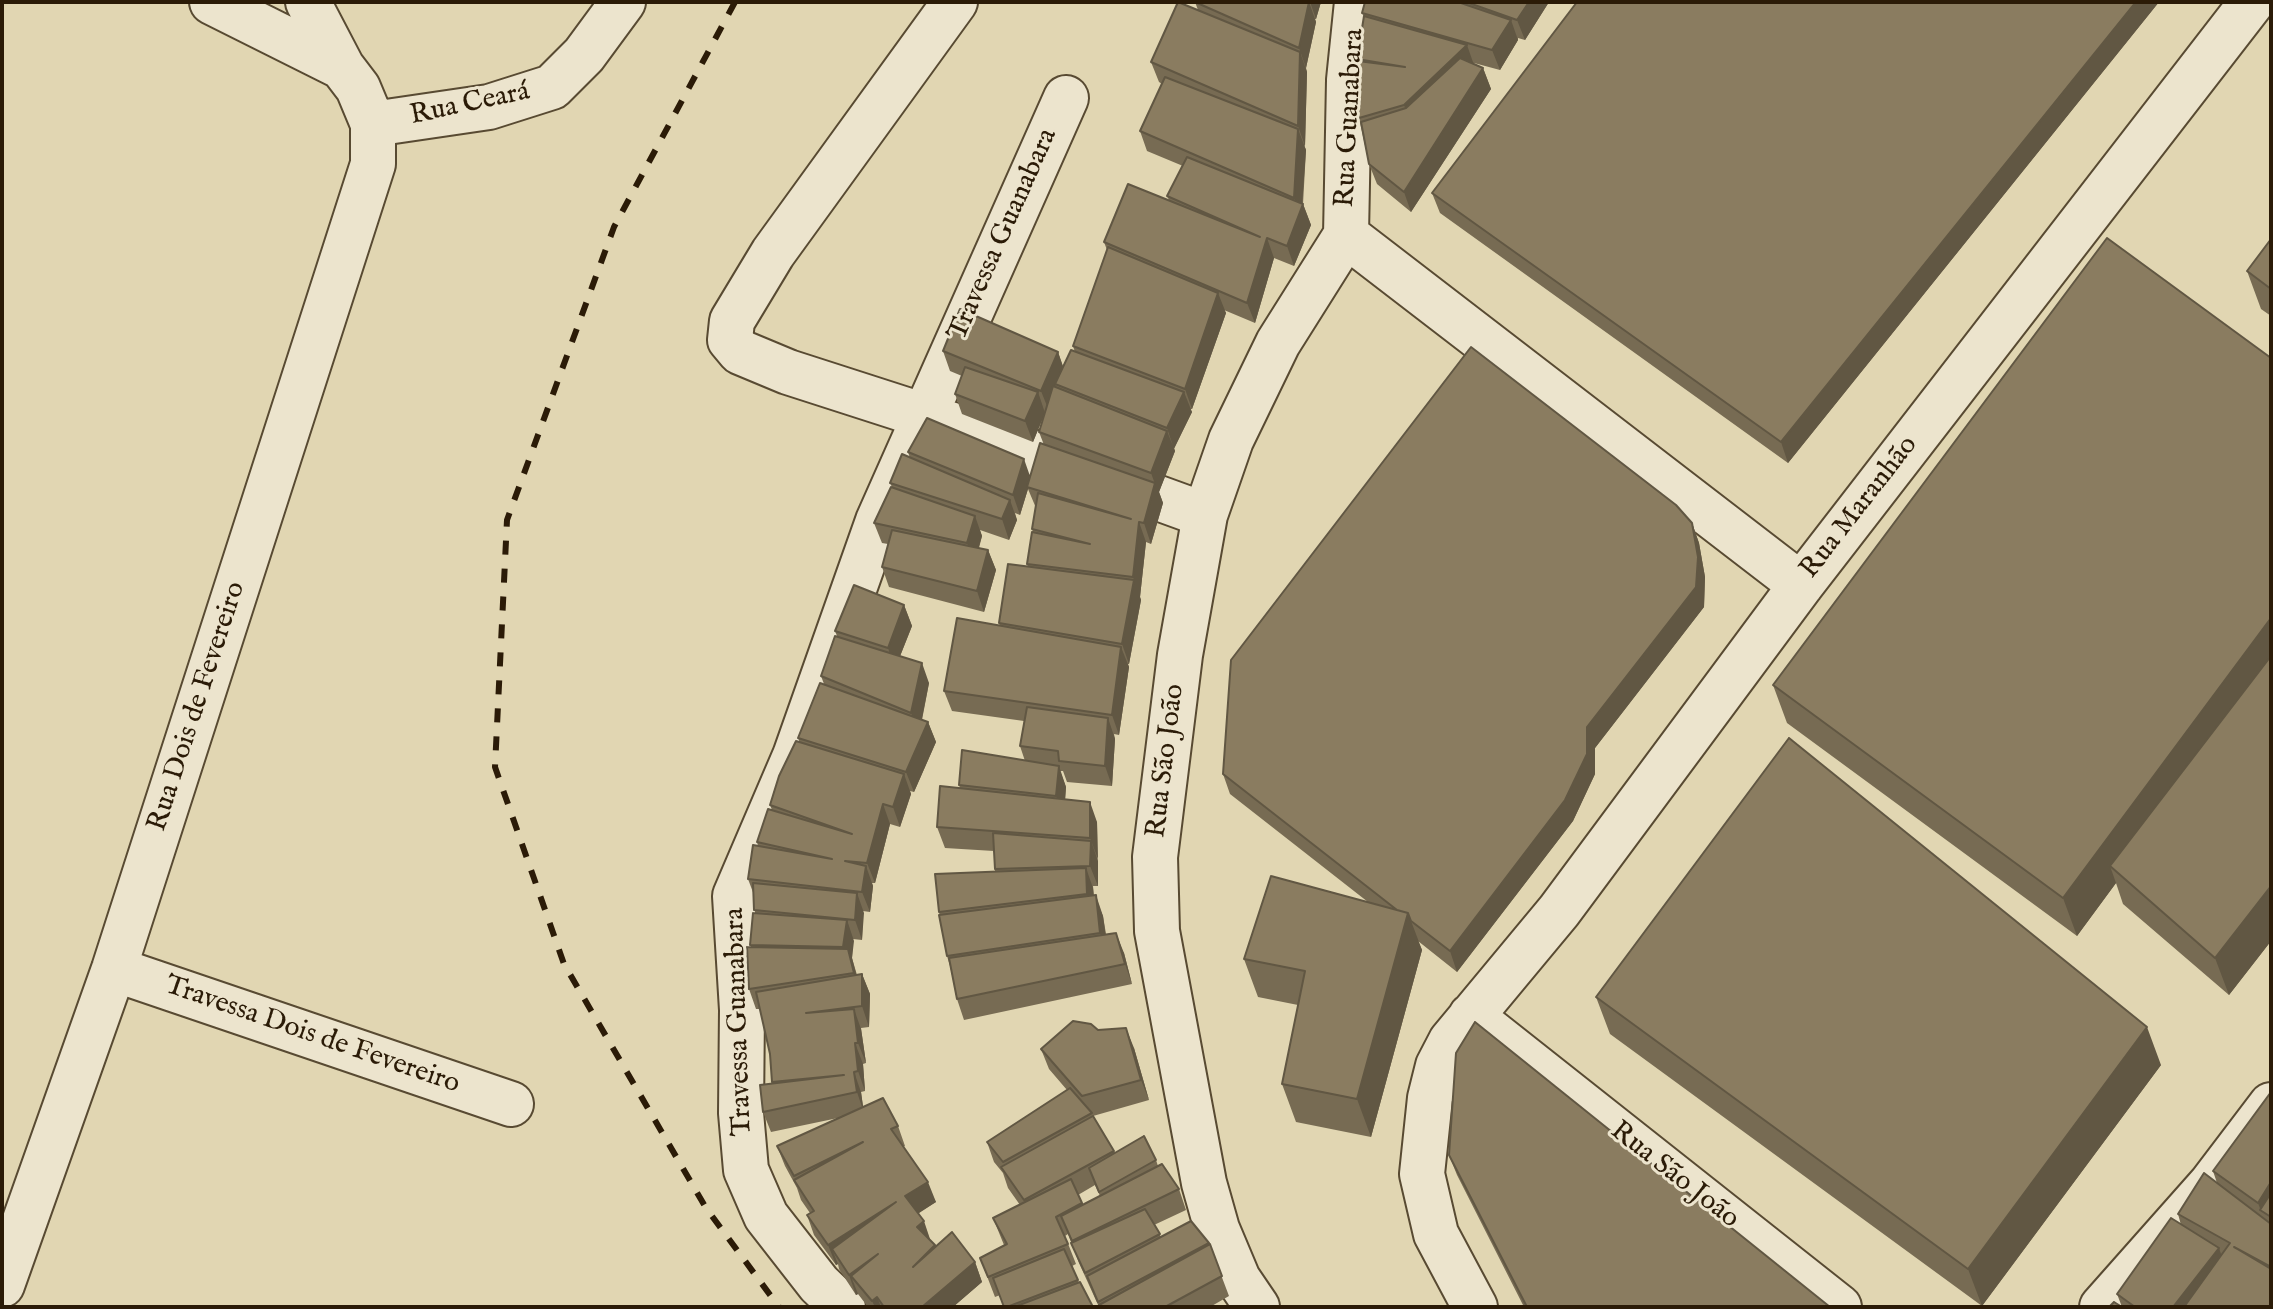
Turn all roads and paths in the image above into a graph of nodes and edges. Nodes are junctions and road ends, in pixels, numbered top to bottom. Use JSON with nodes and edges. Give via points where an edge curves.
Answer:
{"nodes":[{"id":1,"x":212,"y":2,"type":"edge"},
{"id":2,"x":308,"y":2,"type":"edge"},
{"id":3,"x":623,"y":2,"type":"edge"},
{"id":4,"x":955,"y":2,"type":"edge"},
{"id":5,"x":1357,"y":2,"type":"edge"},
{"id":6,"x":2252,"y":2,"type":"edge"},
{"id":7,"x":342,"y":67,"type":"junction"},
{"id":8,"x":1066,"y":98,"type":"dead end"},
{"id":9,"x":373,"y":124,"type":"junction"},
{"id":10,"x":1346,"y":235,"type":"junction"},
{"id":11,"x":924,"y":414,"type":"junction"},
{"id":12,"x":1205,"y":515,"type":"junction"},
{"id":13,"x":1801,"y":585,"type":"junction"},
{"id":14,"x":114,"y":969,"type":"junction"},
{"id":15,"x":1471,"y":1016,"type":"junction"},
{"id":16,"x":511,"y":1104,"type":"dead end"},
{"id":17,"x":2271,"y":1105,"type":"edge"},
{"id":18,"x":2,"y":1285,"type":"edge"},
{"id":19,"x":843,"y":1307,"type":"edge"},
{"id":20,"x":1257,"y":1307,"type":"edge"},
{"id":21,"x":1475,"y":1307,"type":"edge"},
{"id":22,"x":1839,"y":1307,"type":"edge"},
{"id":23,"x":2102,"y":1307,"type":"edge"}],
"edges":[{"from":1,"to":7,"type":"street"},
{"from":2,"to":7,"type":"street"},
{"from":3,"to":9,"type":"street","name":"Rua Ceará","via":[[584,55],[552,87],[489,107]]},
{"from":4,"to":11,"type":"street","via":[[773,253],[729,335],[740,352],[788,372]]},
{"from":5,"to":10,"type":"street","name":"Rua Guanabara","via":[[1349,80]]},
{"from":6,"to":13,"type":"street","name":"Rua Maranhão"},
{"from":7,"to":9,"type":"street","via":[[358,88]]},
{"from":8,"to":11,"type":"street","name":"Travessa Guanabara"},
{"from":9,"to":14,"type":"street","name":"Rua Dois de Fevereiro","via":[[373,164]]},
{"from":10,"to":12,"type":"street","name":"Rua São João","via":[[1278,343],[1231,440]]},
{"from":10,"to":13,"type":"street"},
{"from":11,"to":12,"type":"street"},
{"from":11,"to":19,"type":"street","name":"Travessa Guanabara","via":[[878,521],[795,756],[735,896],[746,1170],[766,1216]]},
{"from":12,"to":20,"type":"street","name":"Rua São João","via":[[1155,857],[1157,931],[1204,1183],[1233,1267]]},
{"from":13,"to":15,"type":"street","name":"Rua Maranhão","via":[[1559,911]]},
{"from":14,"to":16,"type":"street","name":"Travessa Dois de Fevereiro"},
{"from":14,"to":18,"type":"street","name":"Rua Dois de Fevereiro"},
{"from":15,"to":21,"type":"street","name":"Rua Maranhão","via":[[1438,1066],[1422,1174],[1436,1234]]},
{"from":15,"to":22,"type":"street","name":"Rua São João"},
{"from":17,"to":23,"type":"street","via":[[2211,1184]]}]}
